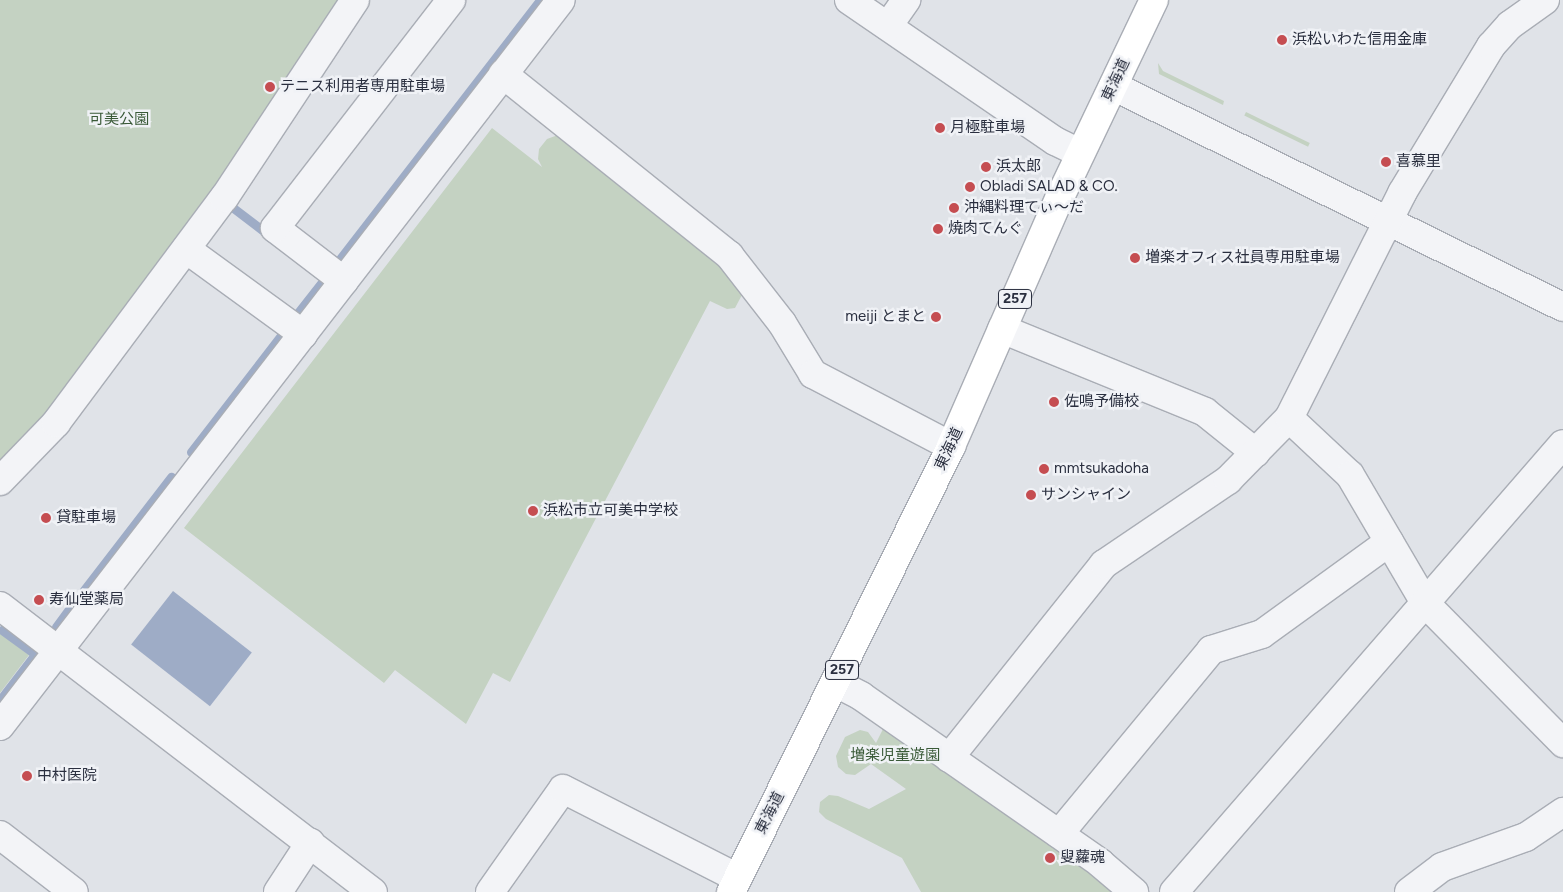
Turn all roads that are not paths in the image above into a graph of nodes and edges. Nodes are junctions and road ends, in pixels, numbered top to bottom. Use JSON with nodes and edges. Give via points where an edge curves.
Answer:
{"nodes":[{"id":1,"x":355,"y":0,"type":"edge"},
{"id":2,"x":451,"y":0,"type":"edge"},
{"id":3,"x":561,"y":0,"type":"edge"},
{"id":4,"x":849,"y":0,"type":"edge"},
{"id":5,"x":906,"y":0,"type":"edge"},
{"id":6,"x":1154,"y":0,"type":"edge"},
{"id":7,"x":1545,"y":0,"type":"edge"},
{"id":8,"x":888,"y":26,"type":"junction"},
{"id":9,"x":503,"y":74,"type":"junction"},
{"id":10,"x":1113,"y":86,"type":"junction"},
{"id":11,"x":1080,"y":153,"type":"junction"},
{"id":12,"x":1387,"y":220,"type":"junction"},
{"id":13,"x":186,"y":249,"type":"junction"},
{"id":14,"x":344,"y":281,"type":"junction"},
{"id":15,"x":1563,"y":307,"type":"edge"},
{"id":16,"x":1002,"y":329,"type":"junction"},
{"id":17,"x":303,"y":334,"type":"junction"},
{"id":18,"x":1289,"y":418,"type":"junction"},
{"id":19,"x":1563,"y":444,"type":"edge"},
{"id":20,"x":950,"y":446,"type":"junction"},
{"id":21,"x":1256,"y":453,"type":"junction"},
{"id":22,"x":0,"y":481,"type":"edge"},
{"id":23,"x":1390,"y":542,"type":"junction"},
{"id":24,"x":1424,"y":604,"type":"junction"},
{"id":25,"x":0,"y":606,"type":"edge"},
{"id":26,"x":60,"y":649,"type":"junction"},
{"id":27,"x":836,"y":683,"type":"junction"},
{"id":28,"x":0,"y":726,"type":"edge"},
{"id":29,"x":1563,"y":742,"type":"edge"},
{"id":30,"x":949,"y":758,"type":"junction"},
{"id":31,"x":1563,"y":812,"type":"edge"},
{"id":32,"x":1059,"y":834,"type":"junction"},
{"id":33,"x":0,"y":835,"type":"edge"},
{"id":34,"x":310,"y":843,"type":"junction"},
{"id":35,"x":734,"y":885,"type":"edge"},
{"id":36,"x":74,"y":892,"type":"edge"},
{"id":37,"x":278,"y":892,"type":"edge"},
{"id":38,"x":373,"y":892,"type":"edge"},
{"id":39,"x":490,"y":892,"type":"edge"},
{"id":40,"x":1134,"y":892,"type":"edge"},
{"id":41,"x":1174,"y":892,"type":"edge"},
{"id":42,"x":1409,"y":892,"type":"edge"}],
"edges":[{"from":1,"to":13,"type":"street","via":[[230,190]]},
{"from":2,"to":14,"type":"street","via":[[275,228]]},
{"from":3,"to":9,"type":"street"},
{"from":4,"to":8,"type":"street"},
{"from":5,"to":8,"type":"street"},
{"from":6,"to":10,"type":"highway","name":"東海道","number":"257"},
{"from":7,"to":12,"type":"street","via":[[1500,34]]},
{"from":8,"to":11,"type":"street","via":[[1055,141]]},
{"from":9,"to":14,"type":"street"},
{"from":9,"to":20,"type":"street","via":[[729,255],[782,323],[813,374]]},
{"from":10,"to":11,"type":"highway","name":"東海道","number":"257"},
{"from":10,"to":12,"type":"street"},
{"from":11,"to":16,"type":"highway","name":"東海道","number":"257"},
{"from":12,"to":15,"type":"street"},
{"from":12,"to":18,"type":"street"},
{"from":13,"to":17,"type":"street"},
{"from":13,"to":22,"type":"street","via":[[56,422]]},
{"from":14,"to":17,"type":"street"},
{"from":16,"to":20,"type":"highway","name":"東海道","number":"257"},
{"from":16,"to":21,"type":"street","via":[[1205,412]]},
{"from":17,"to":26,"type":"street"},
{"from":18,"to":21,"type":"street"},
{"from":18,"to":23,"type":"street","via":[[1350,475]]},
{"from":19,"to":24,"type":"street"},
{"from":20,"to":27,"type":"highway","name":"東海道","number":"257"},
{"from":21,"to":30,"type":"street","via":[[1228,480],[1104,564]]},
{"from":23,"to":24,"type":"street"},
{"from":23,"to":32,"type":"street","via":[[1262,634],[1211,650]]},
{"from":24,"to":29,"type":"street"},
{"from":24,"to":41,"type":"street"},
{"from":25,"to":26,"type":"street"},
{"from":26,"to":28,"type":"street"},
{"from":26,"to":34,"type":"street"},
{"from":27,"to":30,"type":"street","via":[[861,696]]},
{"from":27,"to":35,"type":"highway","name":"東海道","number":"257"},
{"from":30,"to":32,"type":"street"},
{"from":31,"to":42,"type":"street","via":[[1526,836],[1442,867]]},
{"from":32,"to":40,"type":"street"},
{"from":33,"to":36,"type":"street"},
{"from":34,"to":37,"type":"street"},
{"from":34,"to":38,"type":"street"},
{"from":35,"to":39,"type":"street","via":[[563,789]]}]}
